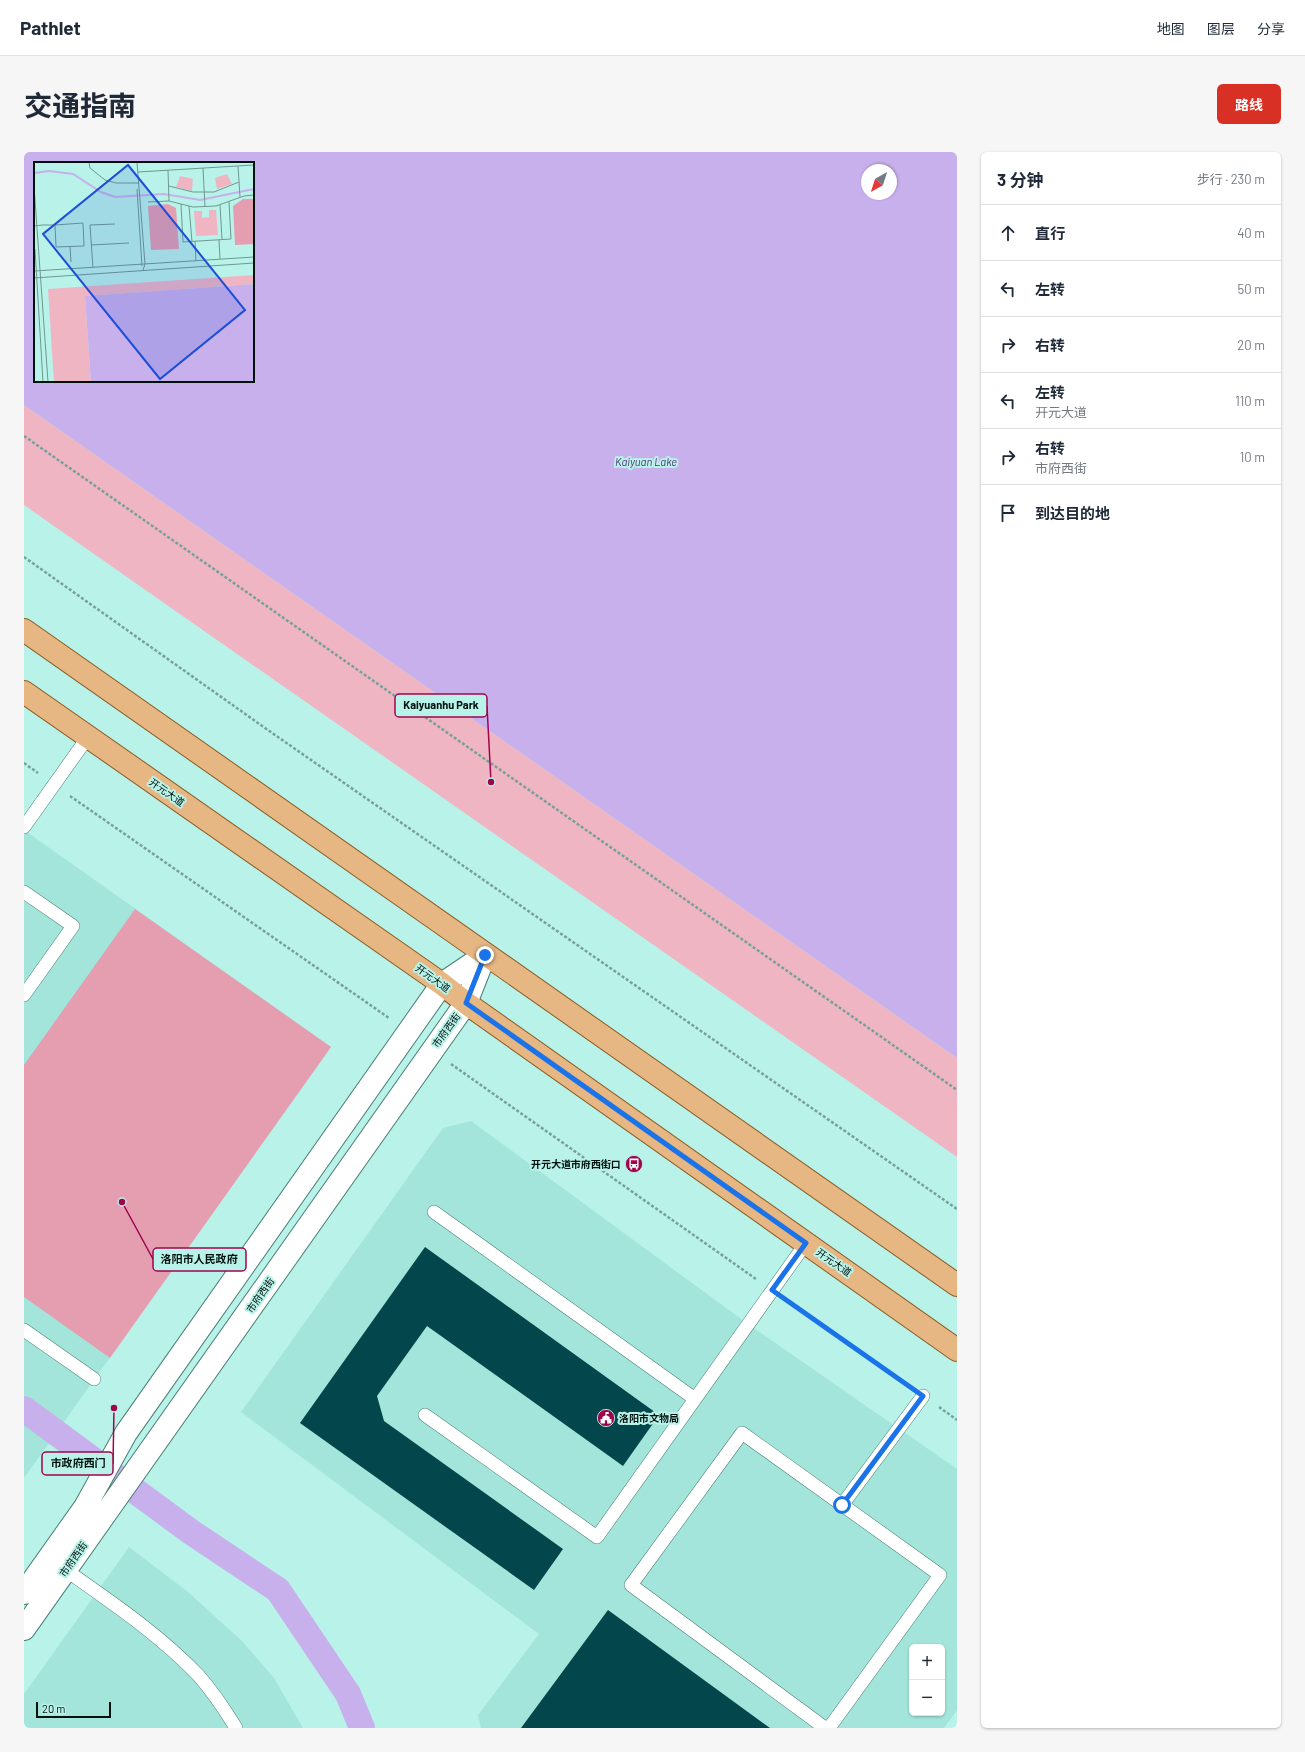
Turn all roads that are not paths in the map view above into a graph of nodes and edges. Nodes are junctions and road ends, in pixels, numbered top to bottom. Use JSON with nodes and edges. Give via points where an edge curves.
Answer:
{"nodes":[{"id":1,"x":24,"y":630,"type":"edge"},
{"id":2,"x":24,"y":692,"type":"edge"},
{"id":3,"x":88,"y":737,"type":"junction"},
{"id":4,"x":24,"y":827,"type":"edge"},
{"id":5,"x":24,"y":892,"type":"edge"},
{"id":6,"x":485,"y":955,"type":"junction"},
{"id":7,"x":442,"y":984,"type":"junction"},
{"id":8,"x":24,"y":995,"type":"edge"},
{"id":9,"x":466,"y":1003,"type":"junction"},
{"id":10,"x":434,"y":1212,"type":"dead end"},
{"id":11,"x":806,"y":1243,"type":"junction"},
{"id":12,"x":957,"y":1285,"type":"edge"},
{"id":13,"x":24,"y":1330,"type":"edge"},
{"id":14,"x":957,"y":1350,"type":"edge"},
{"id":15,"x":94,"y":1379,"type":"dead end"},
{"id":16,"x":923,"y":1396,"type":"road end"},
{"id":17,"x":695,"y":1399,"type":"junction"},
{"id":18,"x":425,"y":1415,"type":"dead end"},
{"id":19,"x":842,"y":1505,"type":"junction"},
{"id":20,"x":93,"y":1513,"type":"junction"},
{"id":21,"x":57,"y":1564,"type":"junction"},
{"id":22,"x":24,"y":1594,"type":"edge"},
{"id":23,"x":24,"y":1629,"type":"edge"},
{"id":24,"x":236,"y":1728,"type":"edge"},
{"id":25,"x":825,"y":1728,"type":"edge"},
{"id":26,"x":828,"y":1728,"type":"edge"}],
"edges":[{"from":1,"to":6,"type":"main road"},
{"from":2,"to":3,"type":"main road","name":"开元大道"},
{"from":3,"to":4,"type":"lane"},
{"from":3,"to":7,"type":"main road","name":"开元大道"},
{"from":5,"to":8,"type":"lane","via":[[73,926]]},
{"from":6,"to":7,"type":"street","name":"市府西街"},
{"from":6,"to":9,"type":"street","name":"市府西街"},
{"from":6,"to":12,"type":"main road"},
{"from":7,"to":9,"type":"main road","name":"开元大道"},
{"from":7,"to":20,"type":"street","name":"市府西街","via":[[126,1433]]},
{"from":9,"to":11,"type":"main road","name":"开元大道"},
{"from":9,"to":20,"type":"street","name":"市府西街","via":[[149,1452]]},
{"from":10,"to":17,"type":"lane"},
{"from":11,"to":14,"type":"main road","name":"开元大道"},
{"from":11,"to":17,"type":"lane"},
{"from":13,"to":15,"type":"lane"},
{"from":16,"to":19,"type":"lane"},
{"from":17,"to":18,"type":"lane","via":[[597,1537]]},
{"from":19,"to":25,"type":"lane","via":[[742,1433],[631,1585]]},
{"from":19,"to":26,"type":"lane","via":[[940,1575]]},
{"from":20,"to":21,"type":"street","name":"市府西街"},
{"from":21,"to":22,"type":"street","name":"市府西街"},
{"from":21,"to":23,"type":"street","name":"市府西街"},
{"from":21,"to":24,"type":"lane","via":[[167,1646],[199,1677]]}]}
